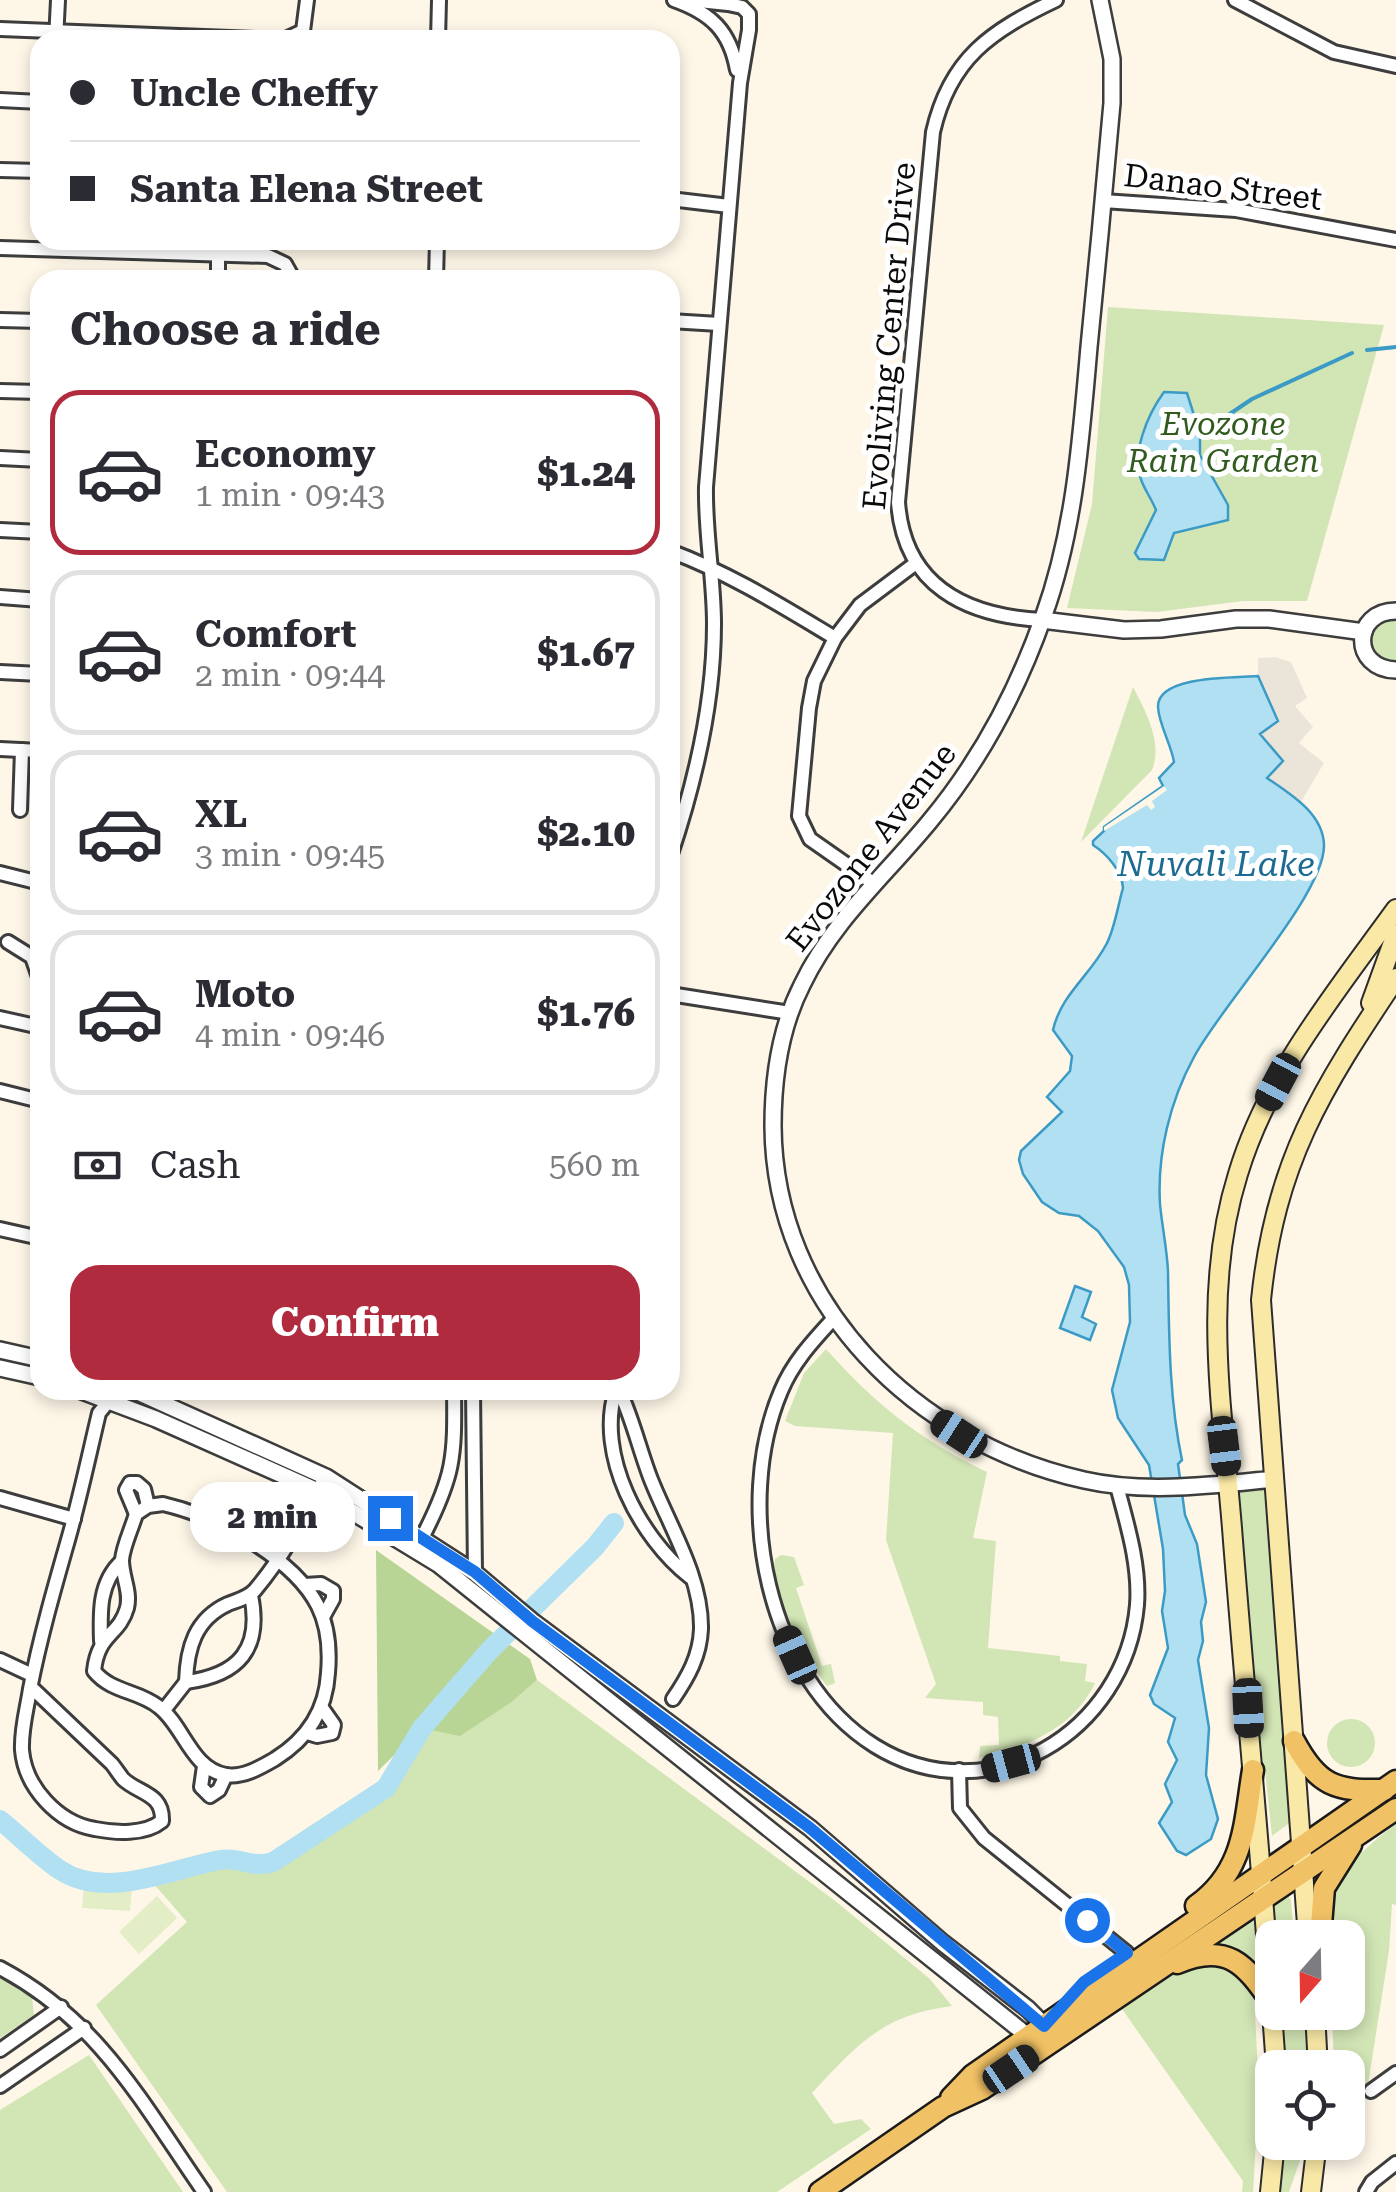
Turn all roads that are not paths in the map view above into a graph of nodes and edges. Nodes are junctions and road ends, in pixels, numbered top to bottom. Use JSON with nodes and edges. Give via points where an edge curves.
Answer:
{"nodes":[{"id":1,"x":58,"y":0,"type":"edge"},
{"id":2,"x":307,"y":0,"type":"edge"},
{"id":3,"x":438,"y":0,"type":"edge"},
{"id":4,"x":674,"y":0,"type":"edge"},
{"id":5,"x":688,"y":0,"type":"edge"},
{"id":6,"x":1056,"y":0,"type":"edge"},
{"id":7,"x":1100,"y":0,"type":"edge"},
{"id":8,"x":1235,"y":0,"type":"edge"},
{"id":9,"x":0,"y":30,"type":"edge"},
{"id":10,"x":56,"y":30,"type":"edge"},
{"id":11,"x":303,"y":30,"type":"edge"},
{"id":12,"x":438,"y":30,"type":"edge"},
{"id":13,"x":30,"y":33,"type":"edge"},
{"id":14,"x":1396,"y":66,"type":"edge"},
{"id":15,"x":740,"y":82,"type":"junction"},
{"id":16,"x":0,"y":100,"type":"edge"},
{"id":17,"x":30,"y":102,"type":"edge"},
{"id":18,"x":0,"y":170,"type":"edge"},
{"id":19,"x":30,"y":171,"type":"edge"},
{"id":20,"x":680,"y":200,"type":"edge"},
{"id":21,"x":1104,"y":201,"type":"junction"},
{"id":22,"x":729,"y":206,"type":"junction"},
{"id":23,"x":1396,"y":240,"type":"edge"},
{"id":24,"x":30,"y":246,"type":"edge"},
{"id":25,"x":0,"y":248,"type":"edge"},
{"id":26,"x":170,"y":250,"type":"edge"},
{"id":27,"x":218,"y":252,"type":"junction"},
{"id":28,"x":218,"y":270,"type":"edge"},
{"id":29,"x":288,"y":270,"type":"edge"},
{"id":30,"x":0,"y":320,"type":"edge"},
{"id":31,"x":680,"y":321,"type":"edge"},
{"id":32,"x":30,"y":322,"type":"edge"},
{"id":33,"x":719,"y":324,"type":"junction"},
{"id":34,"x":0,"y":391,"type":"edge"},
{"id":35,"x":30,"y":392,"type":"edge"},
{"id":36,"x":0,"y":458,"type":"edge"},
{"id":37,"x":30,"y":460,"type":"edge"},
{"id":38,"x":0,"y":530,"type":"edge"},
{"id":39,"x":30,"y":532,"type":"edge"},
{"id":40,"x":680,"y":554,"type":"edge"},
{"id":41,"x":916,"y":563,"type":"junction"},
{"id":42,"x":713,"y":567,"type":"junction"},
{"id":43,"x":0,"y":598,"type":"edge"},
{"id":44,"x":30,"y":600,"type":"edge"},
{"id":45,"x":1396,"y":611,"type":"edge"},
{"id":46,"x":1042,"y":620,"type":"junction"},
{"id":47,"x":1364,"y":632,"type":"junction"},
{"id":48,"x":834,"y":638,"type":"junction"},
{"id":49,"x":1396,"y":670,"type":"edge"},
{"id":50,"x":0,"y":672,"type":"edge"},
{"id":51,"x":30,"y":674,"type":"edge"},
{"id":52,"x":0,"y":750,"type":"edge"},
{"id":53,"x":22,"y":750,"type":"junction"},
{"id":54,"x":30,"y":750,"type":"edge"},
{"id":55,"x":20,"y":810,"type":"dead end"},
{"id":56,"x":680,"y":823,"type":"edge"},
{"id":57,"x":0,"y":873,"type":"edge"},
{"id":58,"x":30,"y":880,"type":"edge"},
{"id":59,"x":873,"y":883,"type":"junction"},
{"id":60,"x":1396,"y":910,"type":"edge"},
{"id":61,"x":1396,"y":934,"type":"edge"},
{"id":62,"x":8,"y":942,"type":"dead end"},
{"id":63,"x":30,"y":956,"type":"edge"},
{"id":64,"x":1396,"y":978,"type":"edge"},
{"id":65,"x":680,"y":996,"type":"edge"},
{"id":66,"x":790,"y":1013,"type":"junction"},
{"id":67,"x":0,"y":1018,"type":"edge"},
{"id":68,"x":30,"y":1024,"type":"edge"},
{"id":69,"x":1360,"y":1032,"type":"junction"},
{"id":70,"x":0,"y":1091,"type":"edge"},
{"id":71,"x":30,"y":1098,"type":"edge"},
{"id":72,"x":0,"y":1229,"type":"edge"},
{"id":73,"x":30,"y":1236,"type":"edge"},
{"id":74,"x":834,"y":1318,"type":"junction"},
{"id":75,"x":0,"y":1350,"type":"edge"},
{"id":76,"x":30,"y":1357,"type":"edge"},
{"id":77,"x":0,"y":1368,"type":"edge"},
{"id":78,"x":30,"y":1374,"type":"edge"},
{"id":79,"x":97,"y":1400,"type":"edge"},
{"id":80,"x":106,"y":1400,"type":"edge"},
{"id":81,"x":153,"y":1400,"type":"edge"},
{"id":82,"x":454,"y":1400,"type":"edge"},
{"id":83,"x":473,"y":1400,"type":"edge"},
{"id":84,"x":615,"y":1400,"type":"edge"},
{"id":85,"x":622,"y":1400,"type":"edge"},
{"id":86,"x":1274,"y":1474,"type":"junction"},
{"id":87,"x":1228,"y":1478,"type":"junction"},
{"id":88,"x":322,"y":1484,"type":"junction"},
{"id":89,"x":1117,"y":1486,"type":"junction"},
{"id":90,"x":0,"y":1498,"type":"edge"},
{"id":91,"x":74,"y":1519,"type":"junction"},
{"id":92,"x":422,"y":1538,"type":"junction"},
{"id":93,"x":122,"y":1561,"type":"junction"},
{"id":94,"x":277,"y":1562,"type":"junction"},
{"id":95,"x":475,"y":1572,"type":"junction"},
{"id":96,"x":690,"y":1576,"type":"junction"},
{"id":97,"x":305,"y":1585,"type":"junction"},
{"id":98,"x":252,"y":1595,"type":"junction"},
{"id":99,"x":323,"y":1617,"type":"junction"},
{"id":100,"x":518,"y":1617,"type":"junction"},
{"id":101,"x":101,"y":1641,"type":"junction"},
{"id":102,"x":0,"y":1660,"type":"edge"},
{"id":103,"x":32,"y":1681,"type":"junction"},
{"id":104,"x":186,"y":1682,"type":"junction"},
{"id":105,"x":674,"y":1699,"type":"dead end"},
{"id":106,"x":322,"y":1708,"type":"junction"},
{"id":107,"x":164,"y":1710,"type":"junction"},
{"id":108,"x":307,"y":1733,"type":"junction"},
{"id":109,"x":1294,"y":1741,"type":"junction"},
{"id":110,"x":204,"y":1766,"type":"junction"},
{"id":111,"x":959,"y":1770,"type":"junction"},
{"id":112,"x":1252,"y":1770,"type":"junction"},
{"id":113,"x":226,"y":1775,"type":"junction"},
{"id":114,"x":1391,"y":1785,"type":"edge"},
{"id":115,"x":1396,"y":1809,"type":"edge"},
{"id":116,"x":810,"y":1828,"type":"junction"},
{"id":117,"x":1359,"y":1834,"type":"junction"},
{"id":118,"x":794,"y":1846,"type":"junction"},
{"id":119,"x":1302,"y":1859,"type":"junction"},
{"id":120,"x":1263,"y":1886,"type":"junction"},
{"id":121,"x":1266,"y":1920,"type":"edge"},
{"id":122,"x":1309,"y":1920,"type":"edge"},
{"id":123,"x":1321,"y":1920,"type":"edge"},
{"id":124,"x":1194,"y":1922,"type":"junction"},
{"id":125,"x":1157,"y":1932,"type":"junction"},
{"id":126,"x":1127,"y":1953,"type":"junction"},
{"id":127,"x":0,"y":1968,"type":"edge"},
{"id":128,"x":1143,"y":1978,"type":"junction"},
{"id":129,"x":1255,"y":1981,"type":"edge"},
{"id":130,"x":61,"y":2007,"type":"junction"},
{"id":131,"x":84,"y":2028,"type":"junction"},
{"id":132,"x":1044,"y":2031,"type":"junction"},
{"id":133,"x":0,"y":2050,"type":"edge"},
{"id":134,"x":1396,"y":2072,"type":"edge"},
{"id":135,"x":0,"y":2086,"type":"edge"},
{"id":136,"x":1371,"y":2092,"type":"dead end"},
{"id":137,"x":1273,"y":2160,"type":"edge"},
{"id":138,"x":1315,"y":2160,"type":"edge"},
{"id":139,"x":1396,"y":2162,"type":"edge"},
{"id":140,"x":204,"y":2192,"type":"edge"},
{"id":141,"x":820,"y":2192,"type":"edge"},
{"id":142,"x":1270,"y":2192,"type":"edge"},
{"id":143,"x":1311,"y":2192,"type":"edge"},
{"id":144,"x":1366,"y":2192,"type":"edge"}],
"edges":[{"from":1,"to":10,"type":"street"},
{"from":2,"to":11,"type":"street"},
{"from":3,"to":12,"type":"street"},
{"from":4,"to":15,"type":"street","via":[[716,20],[733,48]]},
{"from":5,"to":15,"type":"street","via":[[742,7],[748,14]]},
{"from":6,"to":41,"type":"street","name":"Evoliving Center Drive","via":[[974,51],[949,83],[936,117],[898,502]]},
{"from":7,"to":21,"type":"street","name":"Evozone Avenue","via":[[1112,59]]},
{"from":8,"to":14,"type":"street","via":[[1334,52]]},
{"from":9,"to":13,"type":"street"},
{"from":15,"to":22,"type":"street"},
{"from":16,"to":17,"type":"street"},
{"from":18,"to":19,"type":"street"},
{"from":20,"to":22,"type":"street"},
{"from":21,"to":23,"type":"street","name":"Danao Street","via":[[1236,210]]},
{"from":21,"to":46,"type":"street","name":"Evozone Avenue","via":[[1076,482]]},
{"from":22,"to":33,"type":"street"},
{"from":24,"to":25,"type":"street"},
{"from":26,"to":27,"type":"street"},
{"from":27,"to":28,"type":"street"},
{"from":27,"to":29,"type":"street","via":[[268,256]]},
{"from":30,"to":32,"type":"street"},
{"from":31,"to":33,"type":"street"},
{"from":33,"to":42,"type":"street","via":[[706,512]]},
{"from":34,"to":35,"type":"street"},
{"from":36,"to":37,"type":"street"},
{"from":38,"to":39,"type":"street"},
{"from":40,"to":42,"type":"street"},
{"from":41,"to":46,"type":"street","name":"Evoliving Center Drive","via":[[965,605]]},
{"from":41,"to":48,"type":"street","via":[[860,605]]},
{"from":42,"to":48,"type":"street"},
{"from":42,"to":56,"type":"street","via":[[712,672]]},
{"from":43,"to":44,"type":"street"},
{"from":45,"to":47,"type":"street","via":[[1378,614]]},
{"from":46,"to":47,"type":"street","name":"Evoliving Center Drive","via":[[1160,630],[1269,620]]},
{"from":46,"to":59,"type":"street","name":"Evozone Avenue","via":[[1001,714],[956,788]]},
{"from":47,"to":49,"type":"street","via":[[1369,658]]},
{"from":48,"to":59,"type":"street","via":[[814,681],[799,816],[810,839]]},
{"from":50,"to":51,"type":"street"},
{"from":52,"to":53,"type":"street"},
{"from":53,"to":54,"type":"street"},
{"from":53,"to":55,"type":"street"},
{"from":57,"to":58,"type":"street"},
{"from":59,"to":66,"type":"street","name":"Evozone Avenue","via":[[819,954]]},
{"from":60,"to":87,"type":"main road","via":[[1294,1052],[1238,1172],[1216,1294]]},
{"from":61,"to":69,"type":"main road"},
{"from":62,"to":63,"type":"street"},
{"from":64,"to":69,"type":"main road"},
{"from":65,"to":66,"type":"street"},
{"from":66,"to":74,"type":"street","name":"Evozone Avenue","via":[[774,1086],[779,1188],[799,1249]]},
{"from":67,"to":68,"type":"street"},
{"from":69,"to":86,"type":"main road","via":[[1304,1130],[1272,1221],[1261,1300]]},
{"from":70,"to":71,"type":"street"},
{"from":72,"to":73,"type":"street"},
{"from":74,"to":89,"type":"street","name":"Evozone Avenue","via":[[888,1380],[959,1434],[1062,1475]]},
{"from":74,"to":111,"type":"street","via":[[798,1357],[768,1427],[758,1518],[774,1606],[808,1677],[848,1724],[892,1755]]},
{"from":75,"to":76,"type":"street"},
{"from":77,"to":78,"type":"street"},
{"from":79,"to":91,"type":"street"},
{"from":80,"to":88,"type":"street"},
{"from":81,"to":88,"type":"street"},
{"from":82,"to":92,"type":"street","via":[[454,1460]]},
{"from":83,"to":95,"type":"street"},
{"from":84,"to":96,"type":"street","via":[[613,1438],[629,1498],[649,1533]]},
{"from":85,"to":96,"type":"street"},
{"from":86,"to":87,"type":"street","name":"Evozone Avenue"},
{"from":86,"to":109,"type":"main road"},
{"from":87,"to":89,"type":"street","name":"Evozone Avenue"},
{"from":87,"to":112,"type":"main road"},
{"from":88,"to":92,"type":"street"},
{"from":88,"to":94,"type":"street"},
{"from":88,"to":100,"type":"street"},
{"from":89,"to":111,"type":"street","via":[[1137,1586],[1134,1625],[1118,1674],[1093,1710],[1052,1747],[989,1768]]},
{"from":90,"to":91,"type":"street"},
{"from":91,"to":103,"type":"street"},
{"from":92,"to":95,"type":"street"},
{"from":93,"to":94,"type":"street","via":[[142,1510],[163,1504],[215,1520]]},
{"from":93,"to":101,"type":"street","via":[[106,1584]]},
{"from":93,"to":101,"type":"street","via":[[126,1609]]},
{"from":94,"to":97,"type":"street"},
{"from":94,"to":98,"type":"street"},
{"from":95,"to":100,"type":"street"},
{"from":96,"to":105,"type":"street","via":[[701,1627],[696,1660]]},
{"from":97,"to":99,"type":"street"},
{"from":97,"to":99,"type":"street","via":[[333,1591]]},
{"from":98,"to":104,"type":"street","via":[[200,1624]]},
{"from":98,"to":104,"type":"street","via":[[256,1621],[237,1664]]},
{"from":99,"to":106,"type":"street","via":[[329,1664]]},
{"from":100,"to":116,"type":"street"},
{"from":100,"to":118,"type":"street","via":[[551,1656]]},
{"from":101,"to":107,"type":"street","via":[[94,1671],[102,1680]]},
{"from":102,"to":103,"type":"street"},
{"from":103,"to":103,"type":"street","via":[[22,1752],[29,1778],[46,1801],[89,1828],[118,1833],[162,1821],[154,1797],[120,1777]]},
{"from":104,"to":107,"type":"street"},
{"from":106,"to":108,"type":"street"},
{"from":106,"to":108,"type":"street","via":[[334,1725],[332,1734]]},
{"from":107,"to":110,"type":"street"},
{"from":108,"to":113,"type":"street","via":[[266,1764]]},
{"from":109,"to":114,"type":"main road","via":[[1328,1784],[1350,1790]]},
{"from":109,"to":119,"type":"main road"},
{"from":110,"to":113,"type":"street"},
{"from":110,"to":113,"type":"street","via":[[201,1787],[210,1796]]},
{"from":111,"to":126,"type":"street","via":[[960,1808],[984,1838]]},
{"from":112,"to":120,"type":"main road"},
{"from":112,"to":125,"type":"main road","via":[[1228,1877]]},
{"from":114,"to":119,"type":"main road"},
{"from":115,"to":117,"type":"main road"},
{"from":116,"to":118,"type":"street"},
{"from":116,"to":132,"type":"street"},
{"from":117,"to":119,"type":"main road"},
{"from":117,"to":123,"type":"main road","via":[[1328,1880]]},
{"from":118,"to":132,"type":"street"},
{"from":119,"to":120,"type":"main road"},
{"from":119,"to":122,"type":"main road"},
{"from":120,"to":121,"type":"main road"},
{"from":120,"to":124,"type":"main road"},
{"from":120,"to":128,"type":"main road"},
{"from":124,"to":125,"type":"main road"},
{"from":124,"to":132,"type":"main road"},
{"from":125,"to":126,"type":"main road"},
{"from":126,"to":132,"type":"main road","via":[[1084,1982]]},
{"from":127,"to":130,"type":"street"},
{"from":128,"to":129,"type":"main road","via":[[1196,1956],[1223,1955],[1242,1964]]},
{"from":128,"to":132,"type":"main road"},
{"from":130,"to":131,"type":"street"},
{"from":130,"to":133,"type":"street"},
{"from":131,"to":135,"type":"street"},
{"from":131,"to":140,"type":"street"},
{"from":132,"to":141,"type":"main road","via":[[972,2075],[943,2107]]},
{"from":134,"to":136,"type":"street"},
{"from":137,"to":142,"type":"main road"},
{"from":138,"to":143,"type":"main road"},
{"from":139,"to":144,"type":"street"}]}
